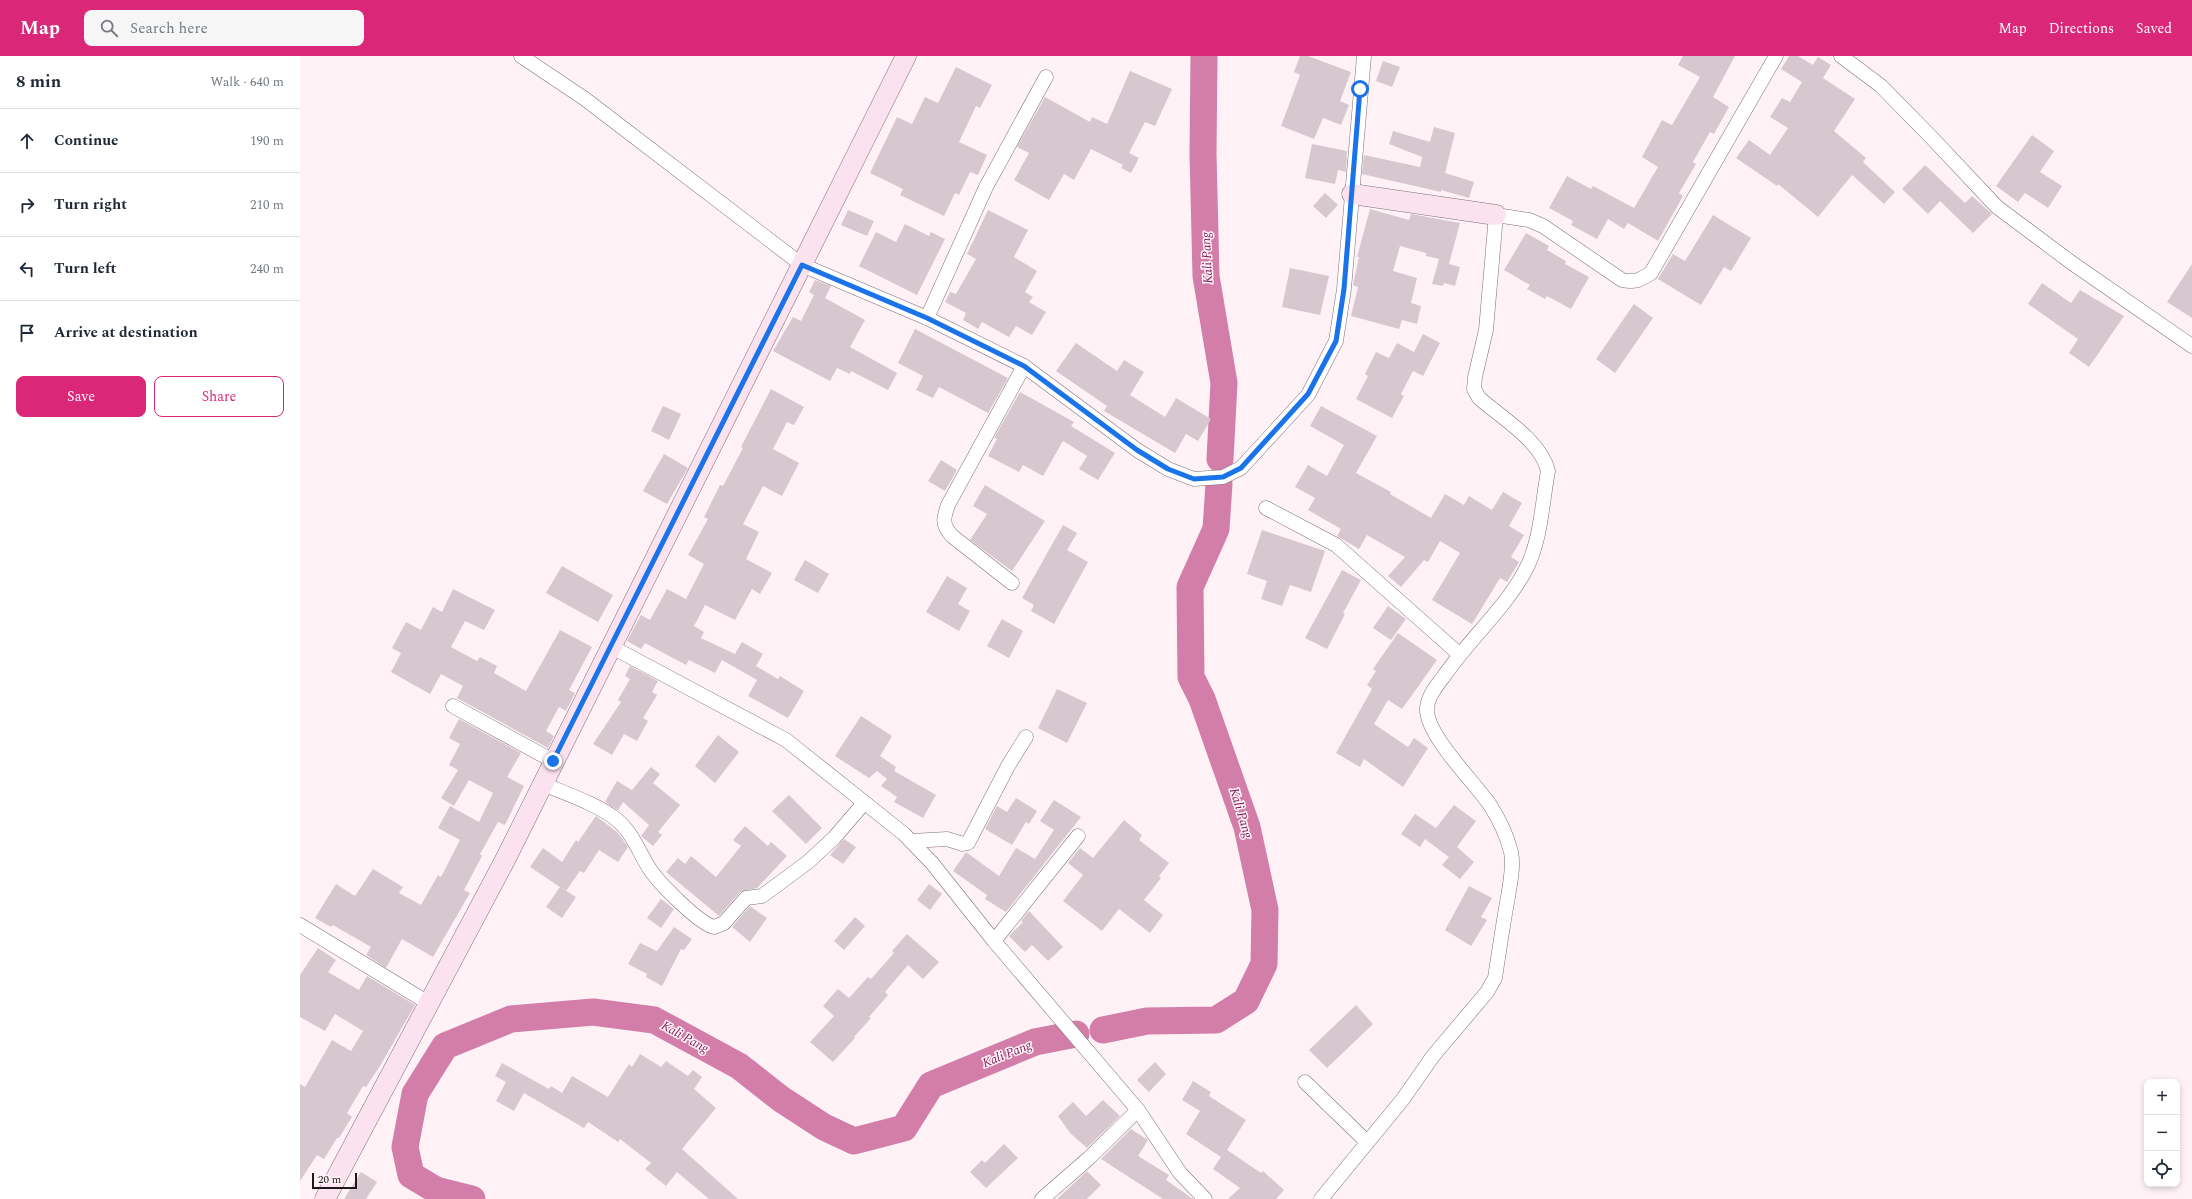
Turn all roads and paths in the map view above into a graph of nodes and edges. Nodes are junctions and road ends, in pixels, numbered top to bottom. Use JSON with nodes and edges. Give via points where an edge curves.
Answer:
{"nodes":[{"id":1,"x":521,"y":56,"type":"edge"},
{"id":2,"x":906,"y":56,"type":"edge"},
{"id":3,"x":1364,"y":56,"type":"edge"},
{"id":4,"x":1776,"y":56,"type":"edge"},
{"id":5,"x":1841,"y":56,"type":"edge"},
{"id":6,"x":1046,"y":76,"type":"dead end"},
{"id":7,"x":1352,"y":194,"type":"junction"},
{"id":8,"x":1496,"y":215,"type":"junction"},
{"id":9,"x":802,"y":265,"type":"junction"},
{"id":10,"x":927,"y":318,"type":"junction"},
{"id":11,"x":2192,"y":346,"type":"edge"},
{"id":12,"x":1024,"y":366,"type":"junction"},
{"id":13,"x":1266,"y":508,"type":"dead end"},
{"id":14,"x":1012,"y":583,"type":"dead end"},
{"id":15,"x":610,"y":646,"type":"junction"},
{"id":16,"x":1459,"y":654,"type":"junction"},
{"id":17,"x":453,"y":706,"type":"dead end"},
{"id":18,"x":1026,"y":737,"type":"dead end"},
{"id":19,"x":553,"y":761,"type":"junction"},
{"id":20,"x":543,"y":784,"type":"junction"},
{"id":21,"x":864,"y":803,"type":"junction"},
{"id":22,"x":1078,"y":836,"type":"dead end"},
{"id":23,"x":911,"y":841,"type":"junction"},
{"id":24,"x":300,"y":925,"type":"edge"},
{"id":25,"x":994,"y":941,"type":"junction"},
{"id":26,"x":430,"y":1004,"type":"junction"},
{"id":27,"x":1304,"y":1082,"type":"dead end"},
{"id":28,"x":1138,"y":1110,"type":"junction"},
{"id":29,"x":1367,"y":1142,"type":"junction"},
{"id":30,"x":325,"y":1199,"type":"edge"},
{"id":31,"x":1042,"y":1199,"type":"edge"},
{"id":32,"x":1205,"y":1199,"type":"edge"},
{"id":33,"x":1321,"y":1199,"type":"edge"}],
"edges":[{"from":1,"to":9,"type":"street","via":[[585,99]]},
{"from":2,"to":9,"type":"street"},
{"from":3,"to":7,"type":"street"},
{"from":4,"to":8,"type":"street","via":[[1651,273],[1642,279],[1634,283],[1622,280],[1543,226],[1529,220]]},
{"from":5,"to":11,"type":"street","via":[[1880,86],[1997,207],[2072,263]]},
{"from":6,"to":10,"type":"street","via":[[986,187]]},
{"from":7,"to":8,"type":"street"},
{"from":7,"to":12,"type":"street","via":[[1344,289],[1336,341],[1308,394],[1241,468],[1223,477],[1194,479],[1168,469],[1137,450]]},
{"from":8,"to":16,"type":"street","via":[[1486,330],[1474,389],[1479,398],[1537,447],[1548,471],[1534,550],[1525,571],[1513,590]]},
{"from":9,"to":10,"type":"street"},
{"from":9,"to":15,"type":"street"},
{"from":10,"to":12,"type":"street"},
{"from":12,"to":14,"type":"street","via":[[948,505],[943,522],[952,536]]},
{"from":13,"to":16,"type":"street","via":[[1336,545]]},
{"from":15,"to":19,"type":"street"},
{"from":15,"to":21,"type":"street","via":[[786,740]]},
{"from":16,"to":29,"type":"street","via":[[1436,687],[1427,710],[1431,726],[1445,748],[1490,805],[1505,833],[1512,854],[1511,878],[1495,978],[1487,992],[1433,1056],[1403,1099]]},
{"from":17,"to":19,"type":"street"},
{"from":18,"to":23,"type":"street","via":[[968,843],[947,839]]},
{"from":19,"to":20,"type":"street"},
{"from":20,"to":21,"type":"street","via":[[617,820],[632,838],[650,869],[673,895],[703,921],[714,926],[724,923],[746,898],[762,896],[808,862],[834,838]]},
{"from":20,"to":26,"type":"street"},
{"from":21,"to":23,"type":"street"},
{"from":22,"to":25,"type":"street"},
{"from":23,"to":25,"type":"street","via":[[932,863]]},
{"from":24,"to":26,"type":"street"},
{"from":25,"to":28,"type":"street"},
{"from":26,"to":30,"type":"street"},
{"from":27,"to":29,"type":"street"},
{"from":28,"to":31,"type":"street"},
{"from":28,"to":32,"type":"street","via":[[1180,1173]]},
{"from":29,"to":33,"type":"street"}]}
